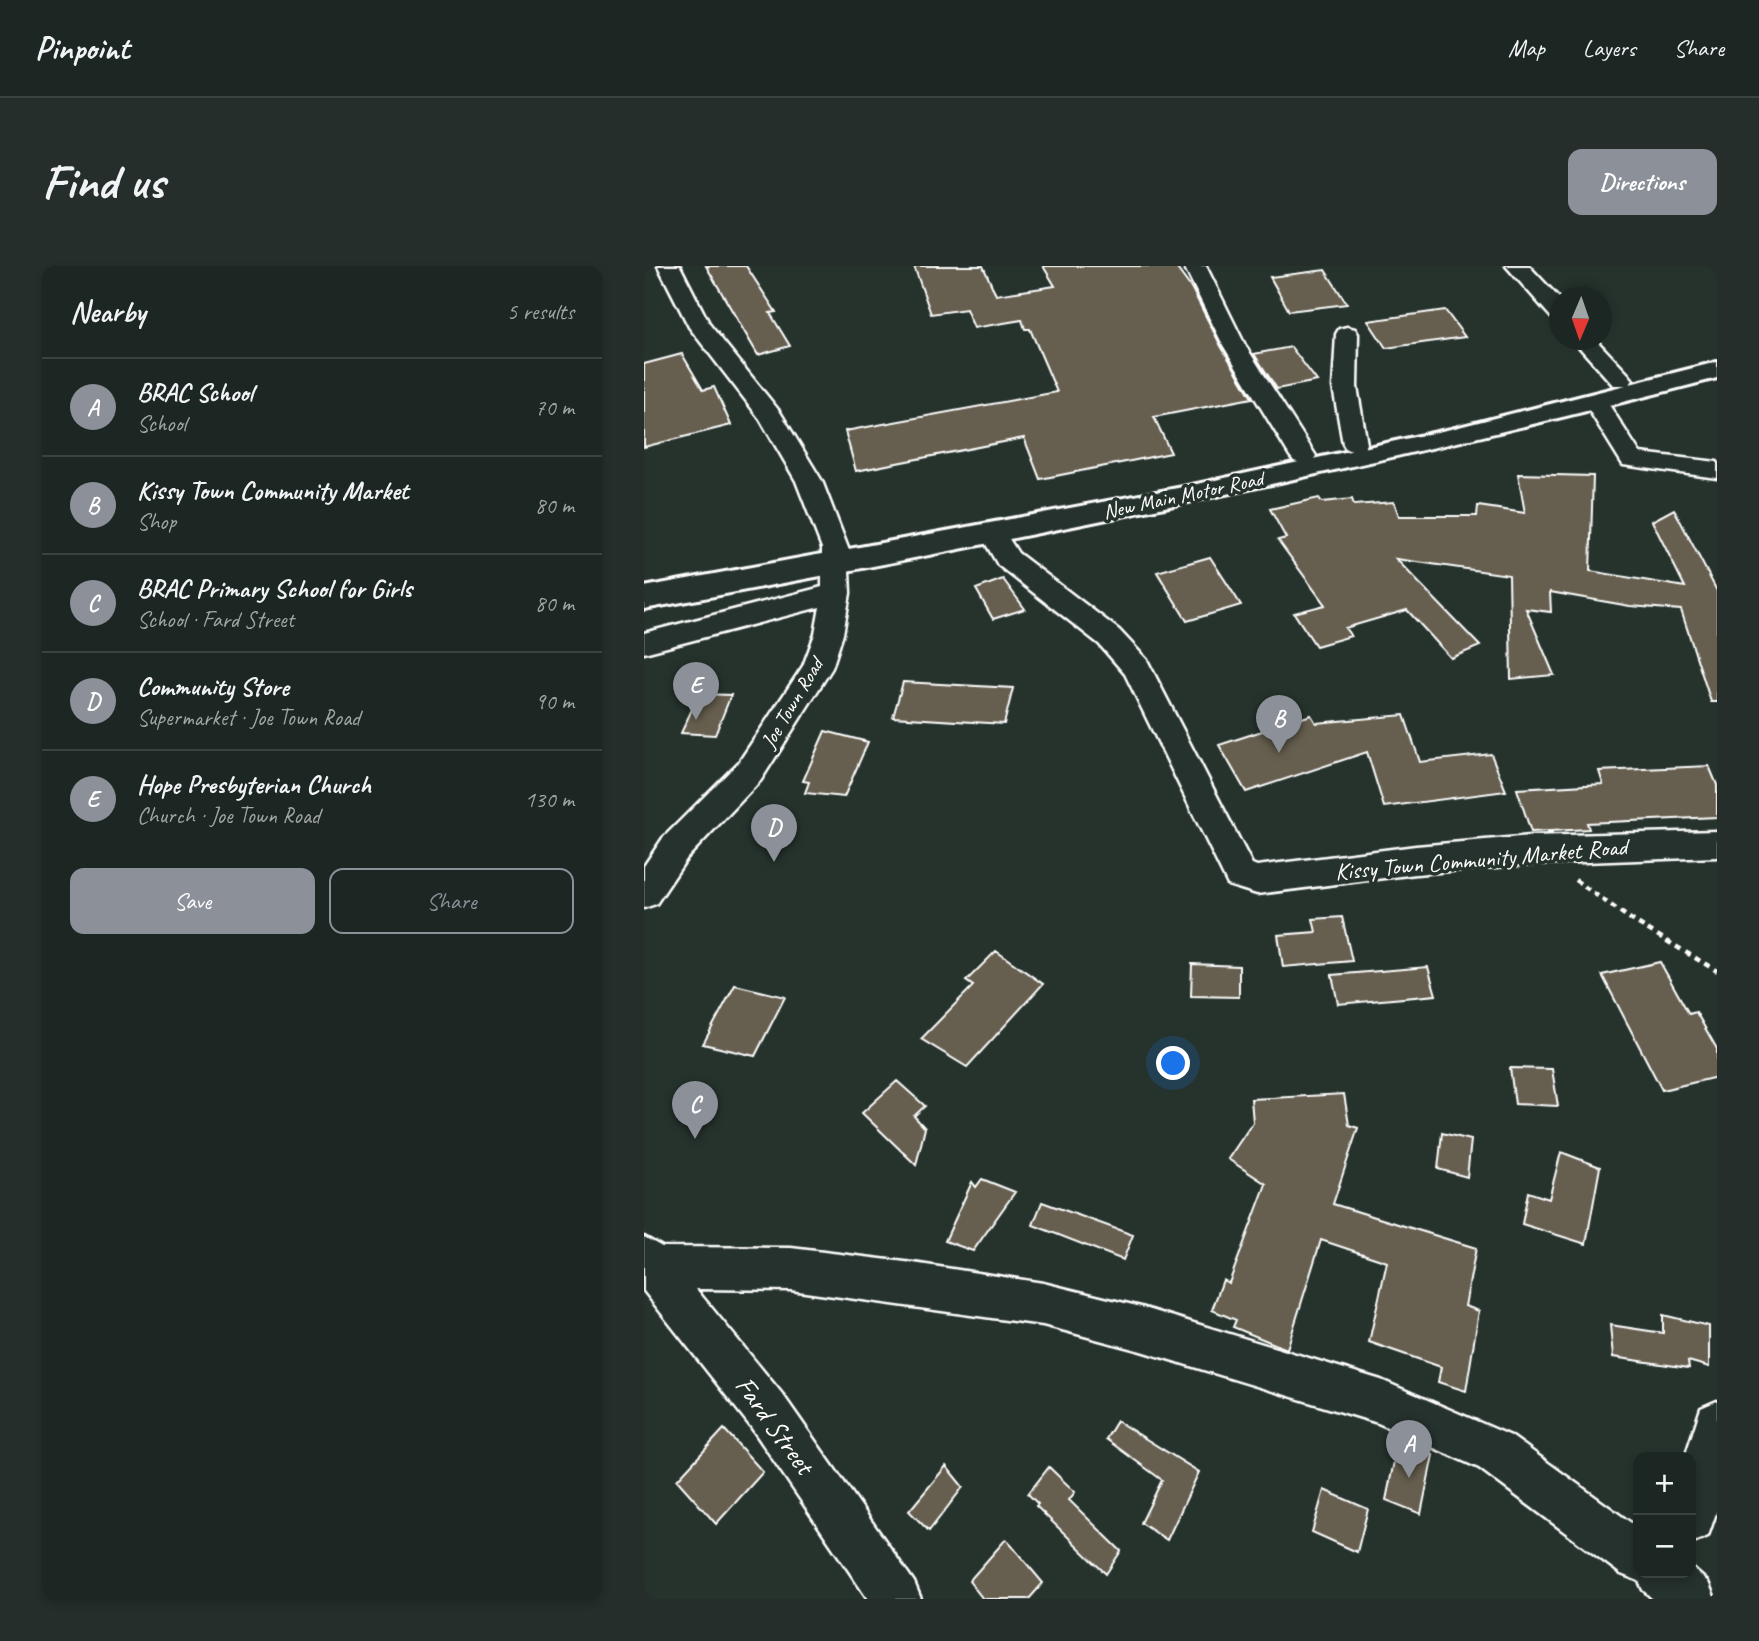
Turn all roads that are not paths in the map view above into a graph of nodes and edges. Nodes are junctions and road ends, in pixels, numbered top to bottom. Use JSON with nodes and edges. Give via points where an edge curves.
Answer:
{"nodes":[{"id":1,"x":669,"y":266,"type":"edge"},
{"id":2,"x":1195,"y":266,"type":"edge"},
{"id":3,"x":1517,"y":266,"type":"edge"},
{"id":4,"x":1549,"y":302,"type":"edge"},
{"id":5,"x":1347,"y":334,"type":"dead end"},
{"id":6,"x":1593,"y":350,"type":"edge"},
{"id":7,"x":1717,"y":356,"type":"edge"},
{"id":8,"x":1717,"y":370,"type":"edge"},
{"id":9,"x":1621,"y":380,"type":"junction"},
{"id":10,"x":1596,"y":402,"type":"junction"},
{"id":11,"x":1355,"y":444,"type":"junction"},
{"id":12,"x":1303,"y":456,"type":"junction"},
{"id":13,"x":1717,"y":470,"type":"edge"},
{"id":14,"x":993,"y":534,"type":"junction"},
{"id":15,"x":835,"y":569,"type":"junction"},
{"id":16,"x":644,"y":582,"type":"edge"},
{"id":17,"x":644,"y":598,"type":"edge"},
{"id":18,"x":644,"y":643,"type":"edge"},
{"id":19,"x":1717,"y":844,"type":"edge"},
{"id":20,"x":644,"y":894,"type":"edge"},
{"id":21,"x":649,"y":1263,"type":"edge"},
{"id":22,"x":1717,"y":1424,"type":"edge"},
{"id":23,"x":1692,"y":1515,"type":"edge"},
{"id":24,"x":1633,"y":1552,"type":"edge"},
{"id":25,"x":897,"y":1599,"type":"edge"}],
"edges":[{"from":1,"to":15,"type":"street","via":[[700,327],[771,417],[809,481]]},
{"from":2,"to":12,"type":"street","via":[[1234,345]]},
{"from":3,"to":4,"type":"street"},
{"from":5,"to":11,"type":"street","via":[[1345,387]]},
{"from":6,"to":9,"type":"street"},
{"from":7,"to":9,"type":"highway","name":"New Main Motor Road"},
{"from":8,"to":10,"type":"highway","name":"New Main Motor Road"},
{"from":9,"to":11,"type":"highway","name":"New Main Motor Road"},
{"from":10,"to":13,"type":"street","via":[[1632,460]]},
{"from":10,"to":14,"type":"highway","name":"New Main Motor Road","via":[[1343,463]]},
{"from":11,"to":12,"type":"highway","name":"New Main Motor Road"},
{"from":12,"to":15,"type":"highway","name":"New Main Motor Road","via":[[989,520]]},
{"from":14,"to":15,"type":"highway","name":"New Main Motor Road"},
{"from":14,"to":19,"type":"street","name":"Kissy Town Community Market Road","via":[[1008,559],[1110,637],[1137,668],[1245,879],[1531,850]]},
{"from":15,"to":16,"type":"highway","name":"New Main Motor Road"},
{"from":15,"to":17,"type":"highway","name":"New Main Motor Road"},
{"from":15,"to":18,"type":"street"},
{"from":15,"to":20,"type":"street","name":"Joe Town Road","via":[[829,634],[817,668],[750,771],[675,848]]},
{"from":21,"to":24,"type":"street","via":[[791,1269],[913,1284],[1043,1304],[1141,1329],[1381,1402],[1495,1452]]},
{"from":21,"to":25,"type":"street","name":"Fard Street","via":[[766,1411]]},
{"from":22,"to":23,"type":"street"}]}
